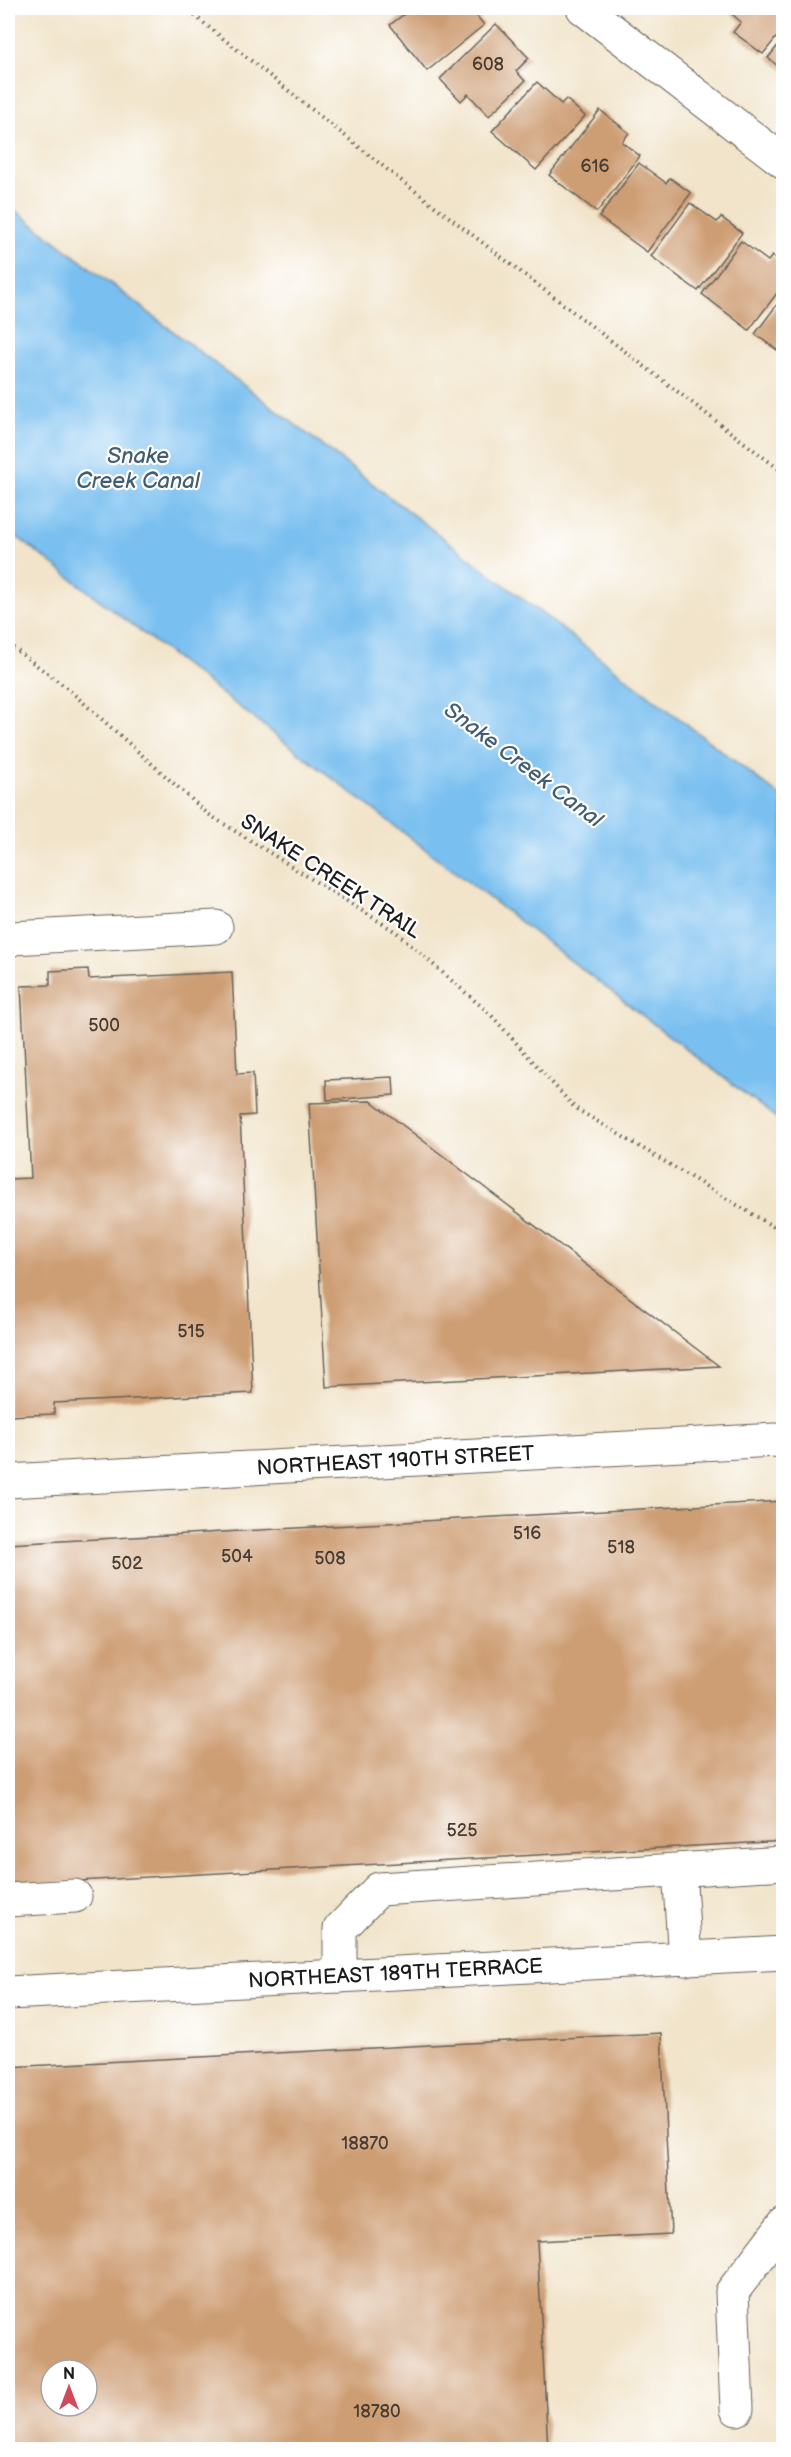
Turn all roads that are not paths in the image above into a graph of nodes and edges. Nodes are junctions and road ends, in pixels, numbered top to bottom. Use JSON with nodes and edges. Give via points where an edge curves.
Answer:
{"nodes":[{"id":1,"x":583,"y":8,"type":"edge"},
{"id":2,"x":783,"y":162,"type":"edge"},
{"id":3,"x":216,"y":927,"type":"dead end"},
{"id":4,"x":8,"y":941,"type":"edge"},
{"id":5,"x":783,"y":1442,"type":"edge"},
{"id":6,"x":8,"y":1481,"type":"edge"},
{"id":7,"x":783,"y":1863,"type":"edge"},
{"id":8,"x":679,"y":1870,"type":"junction"},
{"id":9,"x":75,"y":1896,"type":"dead end"},
{"id":10,"x":8,"y":1900,"type":"edge"},
{"id":11,"x":685,"y":1959,"type":"junction"},
{"id":12,"x":783,"y":1960,"type":"edge"},
{"id":13,"x":340,"y":1976,"type":"junction"},
{"id":14,"x":8,"y":1993,"type":"edge"},
{"id":15,"x":783,"y":2224,"type":"edge"},
{"id":16,"x":737,"y":2409,"type":"dead end"}],
"edges":[{"from":1,"to":2,"type":"street"},
{"from":3,"to":4,"type":"street"},
{"from":5,"to":6,"type":"street","name":"NORTHEAST 190TH STREET"},
{"from":7,"to":8,"type":"street"},
{"from":8,"to":11,"type":"street"},
{"from":8,"to":13,"type":"street","via":[[379,1889],[340,1929]]},
{"from":9,"to":10,"type":"street"},
{"from":11,"to":12,"type":"street","name":"NORTHEAST 189TH TERRACE"},
{"from":11,"to":13,"type":"street","name":"NORTHEAST 189TH TERRACE"},
{"from":13,"to":14,"type":"street","name":"NORTHEAST 189TH TERRACE"},
{"from":15,"to":16,"type":"street","via":[[732,2292]]}]}
